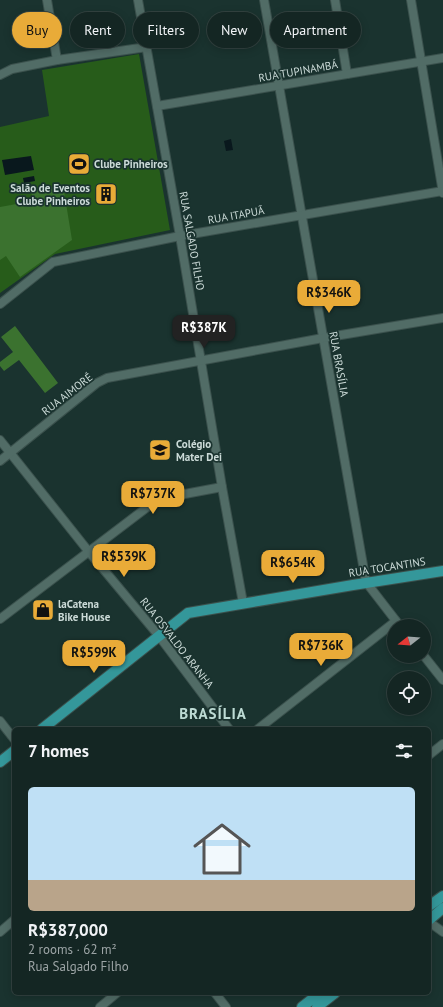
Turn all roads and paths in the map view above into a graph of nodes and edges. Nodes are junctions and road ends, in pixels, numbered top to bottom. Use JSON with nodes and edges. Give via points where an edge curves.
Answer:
{"nodes":[{"id":1,"x":47,"y":0,"type":"edge"},
{"id":2,"x":138,"y":0,"type":"edge"},
{"id":3,"x":264,"y":0,"type":"edge"},
{"id":4,"x":335,"y":0,"type":"edge"},
{"id":5,"x":411,"y":0,"type":"edge"},
{"id":6,"x":140,"y":12,"type":"edge"},
{"id":7,"x":140,"y":48,"type":"edge"},
{"id":8,"x":147,"y":48,"type":"edge"},
{"id":9,"x":443,"y":58,"type":"edge"},
{"id":10,"x":57,"y":60,"type":"junction"},
{"id":11,"x":420,"y":62,"type":"junction"},
{"id":12,"x":0,"y":74,"type":"edge"},
{"id":13,"x":347,"y":74,"type":"junction"},
{"id":14,"x":278,"y":86,"type":"junction"},
{"id":15,"x":157,"y":106,"type":"junction"},
{"id":16,"x":443,"y":192,"type":"edge"},
{"id":17,"x":301,"y":214,"type":"junction"},
{"id":18,"x":180,"y":236,"type":"junction"},
{"id":19,"x":0,"y":304,"type":"edge"},
{"id":20,"x":443,"y":318,"type":"edge"},
{"id":21,"x":323,"y":338,"type":"junction"},
{"id":22,"x":201,"y":360,"type":"junction"},
{"id":23,"x":0,"y":440,"type":"edge"},
{"id":24,"x":10,"y":453,"type":"junction"},
{"id":25,"x":0,"y":461,"type":"edge"},
{"id":26,"x":222,"y":487,"type":"junction"},
{"id":27,"x":89,"y":552,"type":"junction"},
{"id":28,"x":443,"y":571,"type":"edge"},
{"id":29,"x":366,"y":582,"type":"junction"},
{"id":30,"x":243,"y":603,"type":"junction"},
{"id":31,"x":0,"y":618,"type":"edge"},
{"id":32,"x":395,"y":619,"type":"edge"},
{"id":33,"x":387,"y":631,"type":"edge"},
{"id":34,"x":159,"y":636,"type":"junction"},
{"id":35,"x":430,"y":663,"type":"edge"},
{"id":36,"x":443,"y":680,"type":"edge"},
{"id":37,"x":0,"y":721,"type":"edge"},
{"id":38,"x":45,"y":727,"type":"edge"},
{"id":39,"x":227,"y":727,"type":"edge"},
{"id":40,"x":261,"y":727,"type":"edge"},
{"id":41,"x":12,"y":736,"type":"edge"},
{"id":42,"x":443,"y":744,"type":"edge"},
{"id":43,"x":12,"y":753,"type":"edge"},
{"id":44,"x":431,"y":753,"type":"edge"},
{"id":45,"x":0,"y":762,"type":"edge"},
{"id":46,"x":443,"y":896,"type":"edge"},
{"id":47,"x":431,"y":905,"type":"edge"},
{"id":48,"x":443,"y":908,"type":"edge"},
{"id":49,"x":431,"y":919,"type":"edge"},
{"id":50,"x":12,"y":922,"type":"edge"},
{"id":51,"x":431,"y":923,"type":"edge"},
{"id":52,"x":0,"y":932,"type":"edge"},
{"id":53,"x":443,"y":932,"type":"edge"},
{"id":54,"x":115,"y":995,"type":"edge"},
{"id":55,"x":217,"y":995,"type":"edge"},
{"id":56,"x":317,"y":995,"type":"edge"},
{"id":57,"x":332,"y":995,"type":"edge"},
{"id":58,"x":100,"y":1007,"type":"edge"},
{"id":59,"x":226,"y":1007,"type":"edge"},
{"id":60,"x":302,"y":1007,"type":"edge"},
{"id":61,"x":317,"y":1007,"type":"edge"}],
"edges":[{"from":1,"to":10,"type":"street"},
{"from":2,"to":6,"type":"street","name":"RUA SALGADO FILHO"},
{"from":3,"to":14,"type":"street","name":"RUA BRASÍLIA"},
{"from":4,"to":13,"type":"street"},
{"from":5,"to":11,"type":"street"},
{"from":7,"to":10,"type":"street"},
{"from":8,"to":15,"type":"street","name":"RUA SALGADO FILHO"},
{"from":9,"to":11,"type":"street","name":"RUA TUPINAMBÁ"},
{"from":10,"to":12,"type":"street"},
{"from":11,"to":13,"type":"street","name":"RUA TUPINAMBÁ"},
{"from":11,"to":16,"type":"street"},
{"from":13,"to":14,"type":"street","name":"RUA TUPINAMBÁ"},
{"from":14,"to":15,"type":"street","name":"RUA TUPINAMBÁ"},
{"from":14,"to":17,"type":"street","name":"RUA BRASÍLIA"},
{"from":15,"to":18,"type":"street","name":"RUA SALGADO FILHO"},
{"from":16,"to":17,"type":"street","name":"RUA ITAPUÃ"},
{"from":17,"to":18,"type":"street","name":"RUA ITAPUÃ"},
{"from":17,"to":21,"type":"street","name":"RUA BRASÍLIA"},
{"from":18,"to":19,"type":"street","name":"RUA ITAPUÃ","via":[[53,262]]},
{"from":18,"to":22,"type":"street","name":"RUA SALGADO FILHO"},
{"from":20,"to":21,"type":"street","name":"RUA AIMORÉ"},
{"from":21,"to":22,"type":"street","name":"RUA AIMORÉ"},
{"from":21,"to":29,"type":"street","name":"RUA BRASÍLIA"},
{"from":22,"to":24,"type":"street","name":"RUA AIMORÉ","via":[[107,378],[97,383]]},
{"from":22,"to":26,"type":"street","name":"RUA SALGADO FILHO"},
{"from":23,"to":24,"type":"street","name":"RUA OSVALDO ARANHA"},
{"from":24,"to":25,"type":"street","name":"RUA AIMORÉ"},
{"from":24,"to":27,"type":"street","name":"RUA OSVALDO ARANHA"},
{"from":26,"to":27,"type":"street","via":[[158,500]]},
{"from":26,"to":30,"type":"street","name":"RUA SALGADO FILHO"},
{"from":27,"to":31,"type":"street"},
{"from":27,"to":34,"type":"street","name":"RUA OSVALDO ARANHA"},
{"from":28,"to":29,"type":"main road","name":"RUA TOCANTINS"},
{"from":29,"to":30,"type":"main road","name":"RUA TOCANTINS"},
{"from":29,"to":32,"type":"street","name":"RUA BRASÍLIA"},
{"from":30,"to":34,"type":"main road","name":"RUA TOCANTINS","via":[[188,614]]},
{"from":33,"to":40,"type":"street"},
{"from":34,"to":38,"type":"main road","name":"RUA TOCANTINS"},
{"from":34,"to":39,"type":"street","name":"RUA OSVALDO ARANHA"},
{"from":35,"to":36,"type":"street"},
{"from":37,"to":41,"type":"street"},
{"from":42,"to":44,"type":"street"},
{"from":43,"to":45,"type":"main road"},
{"from":46,"to":47,"type":"main road"},
{"from":48,"to":49,"type":"main road"},
{"from":50,"to":52,"type":"street"},
{"from":51,"to":53,"type":"street"},
{"from":54,"to":58,"type":"street"},
{"from":55,"to":59,"type":"street"},
{"from":56,"to":60,"type":"main road"},
{"from":57,"to":61,"type":"main road"}]}
